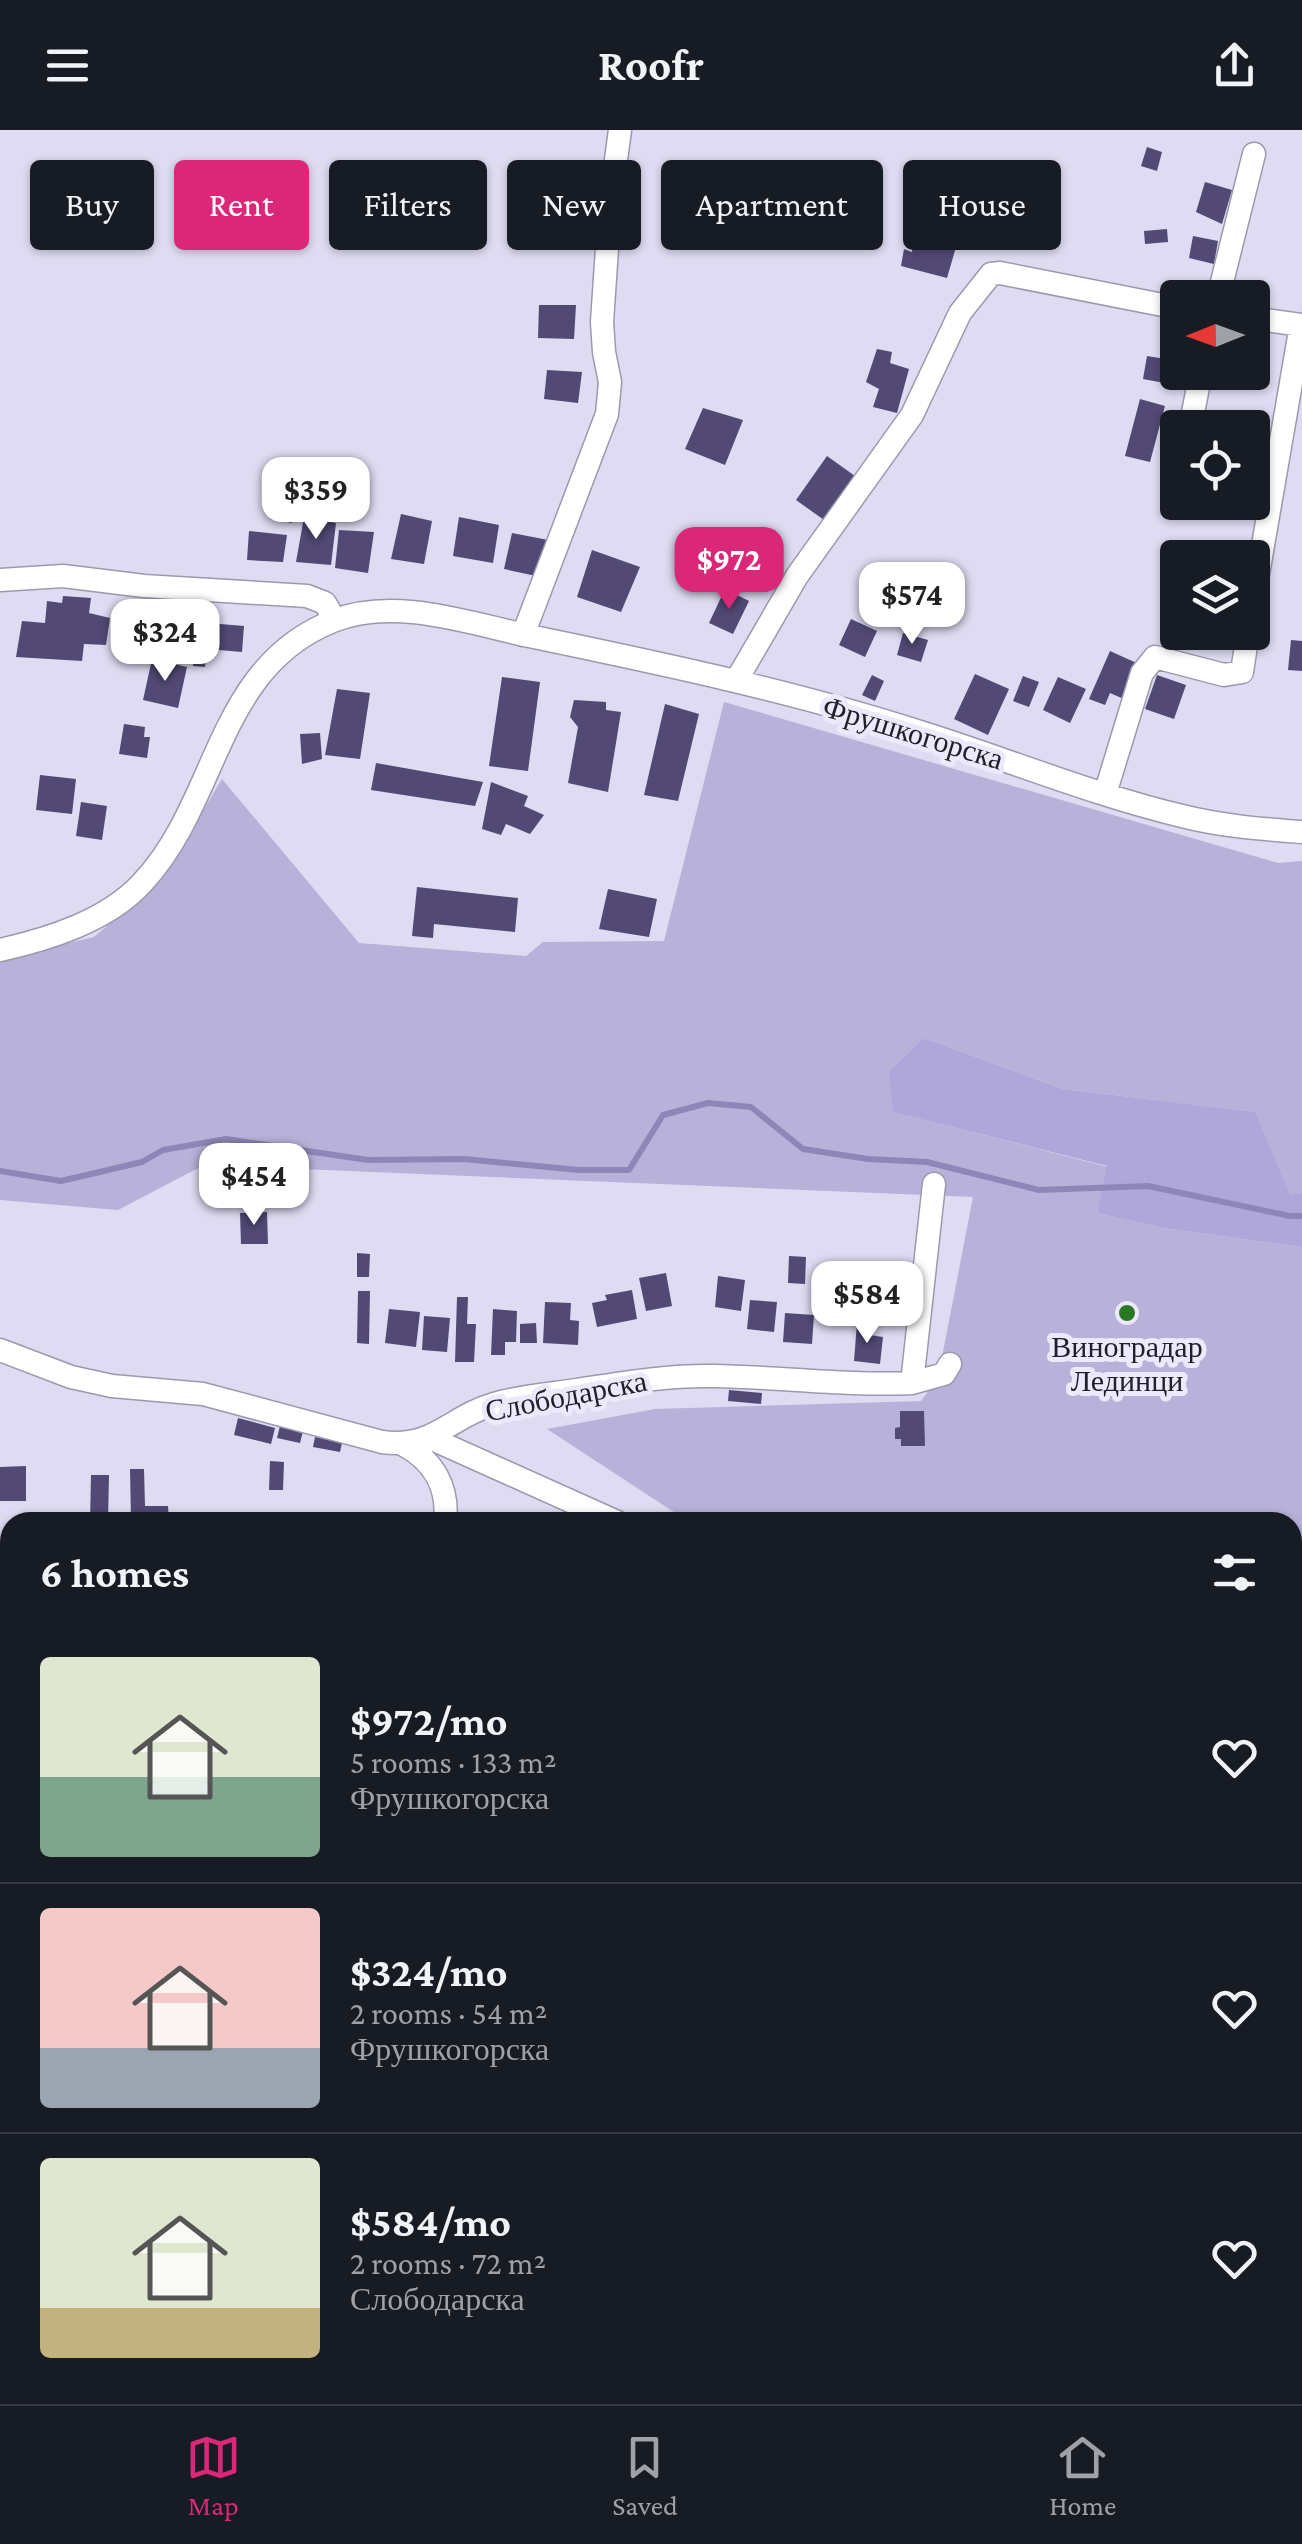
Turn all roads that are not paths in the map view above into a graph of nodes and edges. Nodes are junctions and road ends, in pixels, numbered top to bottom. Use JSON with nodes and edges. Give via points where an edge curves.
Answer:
{"nodes":[{"id":1,"x":620,"y":130,"type":"edge"},
{"id":2,"x":1254,"y":154,"type":"dead end"},
{"id":3,"x":1222,"y":280,"type":"edge"},
{"id":4,"x":1160,"y":304,"type":"edge"},
{"id":5,"x":1270,"y":321,"type":"edge"},
{"id":6,"x":1301,"y":325,"type":"edge"},
{"id":7,"x":1264,"y":540,"type":"edge"},
{"id":8,"x":0,"y":580,"type":"edge"},
{"id":9,"x":335,"y":620,"type":"junction"},
{"id":10,"x":523,"y":635,"type":"junction"},
{"id":11,"x":1245,"y":650,"type":"edge"},
{"id":12,"x":736,"y":681,"type":"junction"},
{"id":13,"x":1105,"y":794,"type":"junction"},
{"id":14,"x":1302,"y":832,"type":"edge"},
{"id":15,"x":0,"y":950,"type":"edge"},
{"id":16,"x":934,"y":1184,"type":"dead end"},
{"id":17,"x":0,"y":1350,"type":"edge"},
{"id":18,"x":950,"y":1364,"type":"dead end"},
{"id":19,"x":912,"y":1383,"type":"junction"},
{"id":20,"x":430,"y":1438,"type":"junction"},
{"id":21,"x":404,"y":1445,"type":"junction"},
{"id":22,"x":445,"y":1512,"type":"edge"},
{"id":23,"x":595,"y":1512,"type":"edge"}],
"edges":[{"from":1,"to":10,"type":"street","via":[[604,298],[607,414]]},
{"from":2,"to":3,"type":"street"},
{"from":4,"to":12,"type":"street","via":[[991,274],[960,313],[912,416],[797,576]]},
{"from":5,"to":6,"type":"street"},
{"from":6,"to":7,"type":"street"},
{"from":8,"to":9,"type":"street","via":[[62,576],[307,596],[324,603]]},
{"from":9,"to":10,"type":"street","name":"Фрушкогорска","via":[[372,612],[418,614]]},
{"from":9,"to":15,"type":"street","name":"Фрушкогорска","via":[[288,646],[249,685],[183,824],[140,886],[67,930]]},
{"from":10,"to":12,"type":"street","name":"Фрушкогорска"},
{"from":11,"to":13,"type":"street","via":[[1242,672],[1224,675],[1156,657],[1142,673]]},
{"from":12,"to":13,"type":"street","name":"Фрушкогорска","via":[[921,732]]},
{"from":13,"to":14,"type":"street","name":"Фрушкогорска","via":[[1215,823]]},
{"from":16,"to":19,"type":"street"},
{"from":17,"to":21,"type":"street","name":"Слободарска","via":[[71,1378],[203,1394]]},
{"from":18,"to":19,"type":"street","name":"Слободарска","via":[[944,1374]]},
{"from":19,"to":20,"type":"street","name":"Слободарска","via":[[646,1380],[493,1404]]},
{"from":20,"to":21,"type":"street","name":"Слободарска"},
{"from":20,"to":23,"type":"street"},
{"from":21,"to":22,"type":"street","via":[[434,1468]]}]}
